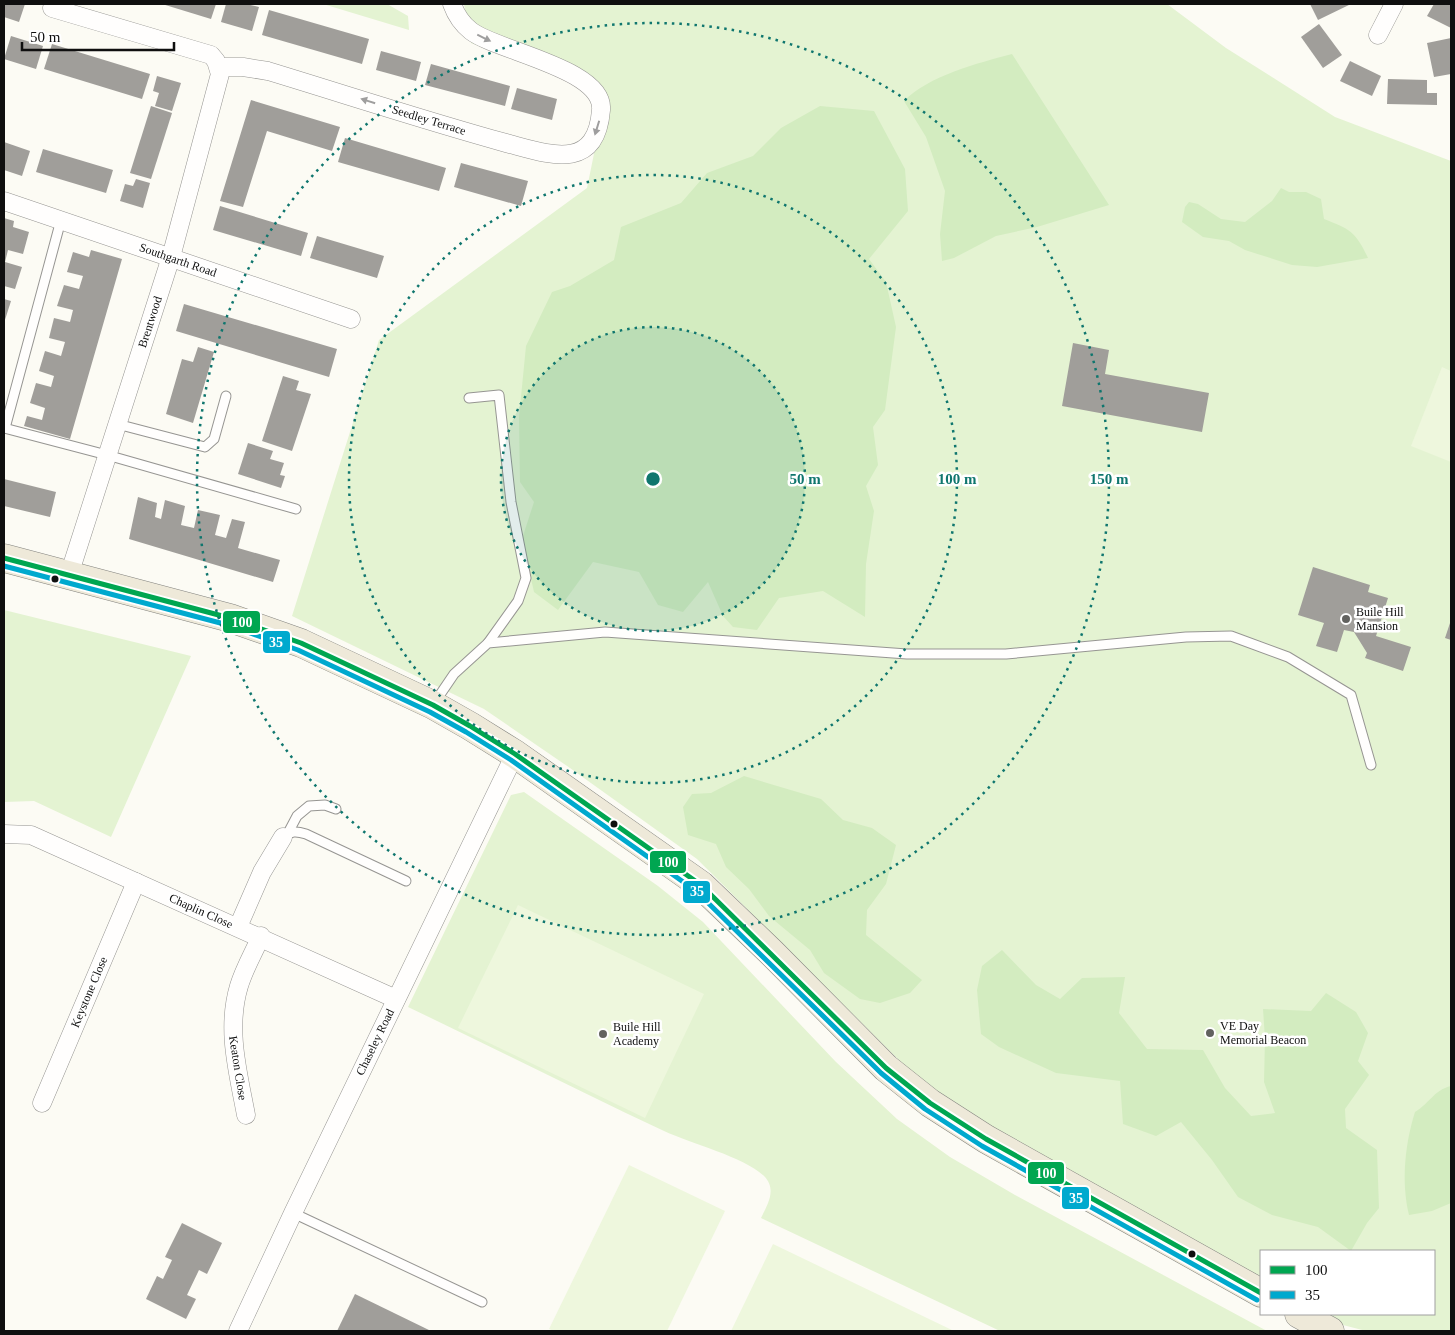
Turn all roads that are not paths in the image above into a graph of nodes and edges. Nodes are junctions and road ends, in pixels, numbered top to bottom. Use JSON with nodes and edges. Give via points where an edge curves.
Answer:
{"nodes":[{"id":1,"x":452,"y":4,"type":"edge"},
{"id":2,"x":1394,"y":4,"type":"edge"},
{"id":3,"x":52,"y":8,"type":"dead end"},
{"id":4,"x":1378,"y":35,"type":"dead end"},
{"id":5,"x":219,"y":67,"type":"junction"},
{"id":6,"x":4,"y":201,"type":"edge"},
{"id":7,"x":61,"y":220,"type":"junction"},
{"id":8,"x":171,"y":257,"type":"junction"},
{"id":9,"x":351,"y":319,"type":"dead end"},
{"id":10,"x":226,"y":396,"type":"dead end"},
{"id":11,"x":469,"y":398,"type":"dead end"},
{"id":12,"x":117,"y":424,"type":"junction"},
{"id":13,"x":4,"y":428,"type":"edge"},
{"id":14,"x":107,"y":455,"type":"junction"},
{"id":15,"x":296,"y":509,"type":"dead end"},
{"id":16,"x":4,"y":558,"type":"edge"},
{"id":17,"x":69,"y":575,"type":"junction"},
{"id":18,"x":488,"y":643,"type":"junction"},
{"id":19,"x":434,"y":705,"type":"junction"},
{"id":20,"x":515,"y":754,"type":"junction"},
{"id":21,"x":1371,"y":765,"type":"dead end"},
{"id":22,"x":336,"y":809,"type":"dead end"},
{"id":23,"x":4,"y":834,"type":"edge"},
{"id":24,"x":286,"y":834,"type":"junction"},
{"id":25,"x":406,"y":881,"type":"dead end"},
{"id":26,"x":136,"y":882,"type":"junction"},
{"id":27,"x":238,"y":927,"type":"junction"},
{"id":28,"x":261,"y":936,"type":"junction"},
{"id":29,"x":396,"y":999,"type":"junction"},
{"id":30,"x":42,"y":1103,"type":"dead end"},
{"id":31,"x":246,"y":1115,"type":"dead end"},
{"id":32,"x":293,"y":1213,"type":"junction"},
{"id":33,"x":1260,"y":1291,"type":"edge"},
{"id":34,"x":482,"y":1302,"type":"dead end"},
{"id":35,"x":1301,"y":1315,"type":"edge"},
{"id":36,"x":238,"y":1331,"type":"edge"},
{"id":37,"x":1330,"y":1331,"type":"edge"}],
"edges":[{"from":1,"to":5,"type":"street","name":"Seedley Terrace","one_way":true,"via":[[461,22],[478,36],[584,81],[601,107],[596,136],[588,145],[578,152],[560,156],[495,140],[268,71]]},
{"from":2,"to":4,"type":"street"},
{"from":3,"to":5,"type":"street","via":[[192,48],[211,55]]},
{"from":5,"to":8,"type":"street","name":"Brentwood","via":[[219,83]]},
{"from":6,"to":7,"type":"street","name":"Southgarth Road"},
{"from":7,"to":8,"type":"street","name":"Southgarth Road"},
{"from":7,"to":13,"type":"lane"},
{"from":8,"to":9,"type":"street","name":"Southgarth Road"},
{"from":8,"to":12,"type":"street","name":"Brentwood"},
{"from":10,"to":12,"type":"lane","via":[[214,439],[205,447]]},
{"from":11,"to":18,"type":"lane","via":[[499,395],[511,502],[526,578],[518,601]]},
{"from":12,"to":14,"type":"street","name":"Brentwood"},
{"from":13,"to":14,"type":"lane"},
{"from":14,"to":15,"type":"lane"},
{"from":14,"to":17,"type":"street","name":"Brentwood"},
{"from":16,"to":17,"type":"main road"},
{"from":17,"to":19,"type":"main road","via":[[230,618],[301,643]]},
{"from":18,"to":19,"type":"lane","via":[[454,674]]},
{"from":18,"to":21,"type":"lane","via":[[605,632],[907,654],[1006,654],[1186,637],[1231,636],[1288,657],[1351,695]]},
{"from":19,"to":20,"type":"main road"},
{"from":20,"to":29,"type":"street","name":"Chaseley Road"},
{"from":20,"to":33,"type":"main road","via":[[701,885],[886,1068],[930,1103],[986,1139]]},
{"from":22,"to":24,"type":"lane","via":[[325,805],[308,806]]},
{"from":23,"to":26,"type":"street","name":"Chaplin Close","via":[[31,835]]},
{"from":24,"to":25,"type":"lane","via":[[296,831],[306,834]]},
{"from":24,"to":27,"type":"street","via":[[262,872]]},
{"from":26,"to":27,"type":"street","name":"Chaplin Close"},
{"from":26,"to":30,"type":"street","name":"Keystone Close"},
{"from":27,"to":28,"type":"street","name":"Chaplin Close"},
{"from":28,"to":29,"type":"street","name":"Chaplin Close"},
{"from":28,"to":31,"type":"street","name":"Keaton Close","via":[[239,985],[232,1034]]},
{"from":29,"to":32,"type":"street","name":"Chaseley Road"},
{"from":32,"to":34,"type":"lane"},
{"from":32,"to":36,"type":"street","name":"Chaseley Road"},
{"from":35,"to":37,"type":"main road"}]}
